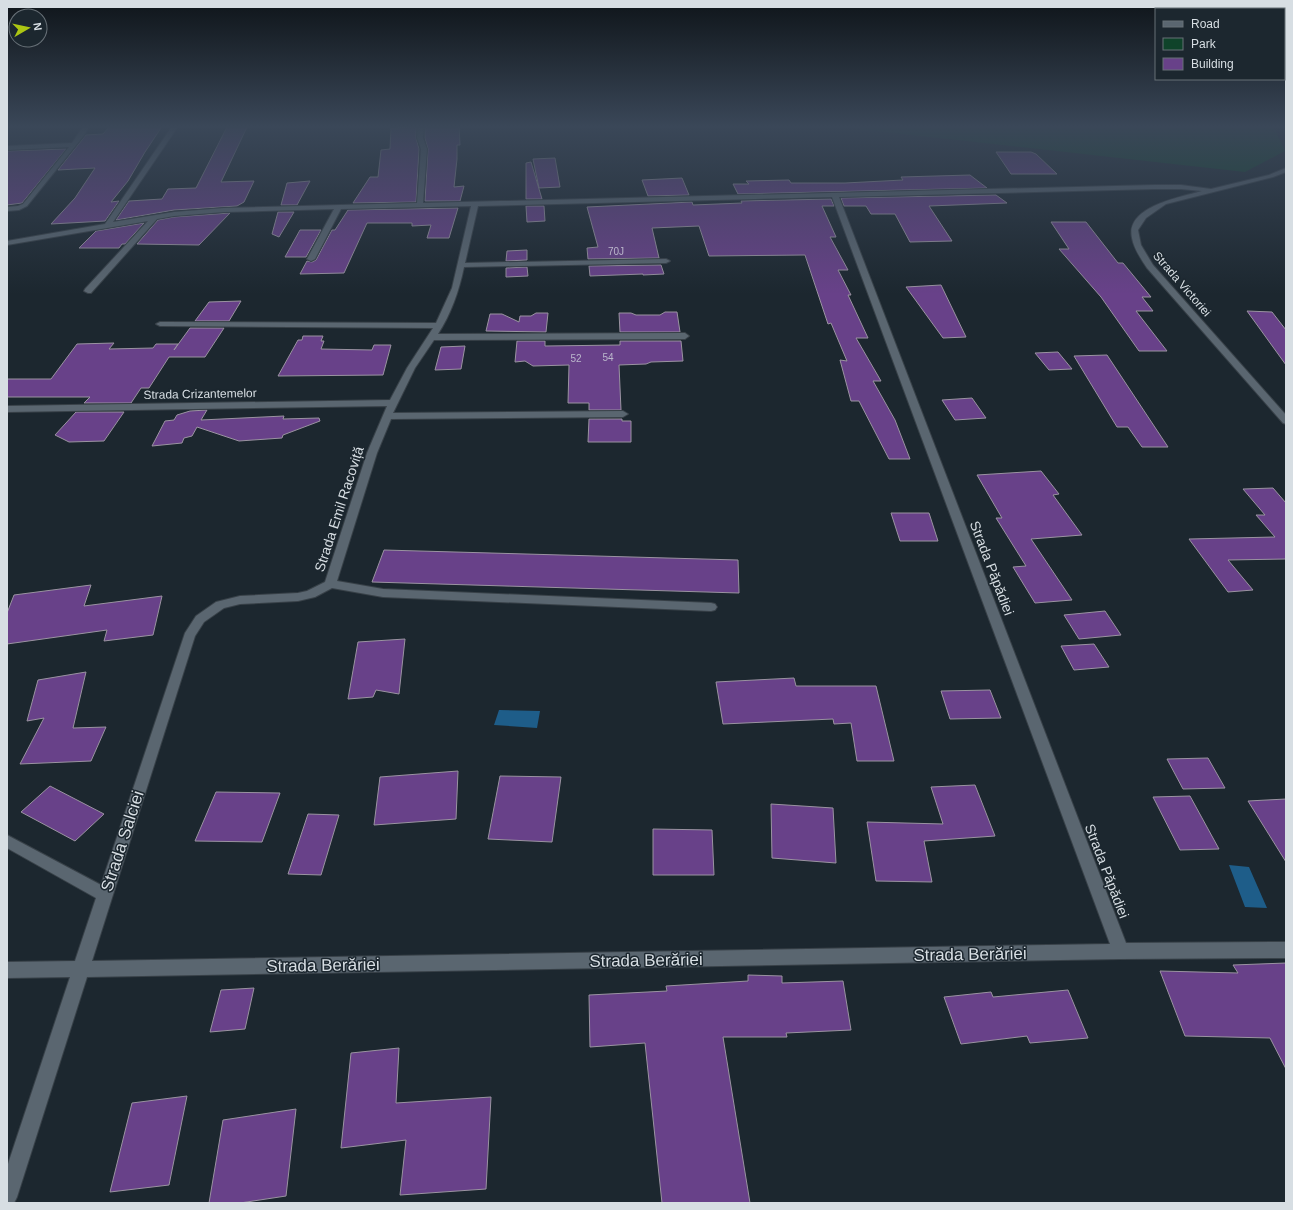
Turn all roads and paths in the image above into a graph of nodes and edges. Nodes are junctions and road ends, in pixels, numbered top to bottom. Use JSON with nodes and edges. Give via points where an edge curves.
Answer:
{"nodes":[{"id":1,"x":44,"y":181,"type":"edge"},
{"id":2,"x":138,"y":181,"type":"edge"},
{"id":3,"x":422,"y":181,"type":"edge"},
{"id":4,"x":1246,"y":181,"type":"edge"},
{"id":5,"x":1208,"y":190,"type":"junction"},
{"id":6,"x":835,"y":195,"type":"junction"},
{"id":7,"x":475,"y":204,"type":"junction"},
{"id":8,"x":420,"y":205,"type":"junction"},
{"id":9,"x":339,"y":207,"type":"junction"},
{"id":10,"x":7,"y":209,"type":"edge"},
{"id":11,"x":154,"y":218,"type":"junction"},
{"id":12,"x":108,"y":225,"type":"junction"},
{"id":13,"x":7,"y":243,"type":"edge"},
{"id":14,"x":311,"y":259,"type":"dead end"},
{"id":15,"x":666,"y":261,"type":"dead end"},
{"id":16,"x":461,"y":265,"type":"junction"},
{"id":17,"x":88,"y":290,"type":"dead end"},
{"id":18,"x":160,"y":324,"type":"dead end"},
{"id":19,"x":439,"y":326,"type":"junction"},
{"id":20,"x":684,"y":336,"type":"dead end"},
{"id":21,"x":431,"y":337,"type":"junction"},
{"id":22,"x":393,"y":403,"type":"junction"},
{"id":23,"x":7,"y":409,"type":"edge"},
{"id":24,"x":623,"y":414,"type":"dead end"},
{"id":25,"x":387,"y":416,"type":"junction"},
{"id":26,"x":1286,"y":421,"type":"edge"},
{"id":27,"x":330,"y":584,"type":"junction"},
{"id":28,"x":711,"y":607,"type":"dead end"},
{"id":29,"x":7,"y":841,"type":"edge"},
{"id":30,"x":105,"y":895,"type":"junction"},
{"id":31,"x":1286,"y":950,"type":"edge"},
{"id":32,"x":1121,"y":951,"type":"junction"},
{"id":33,"x":81,"y":969,"type":"junction"},
{"id":34,"x":7,"y":970,"type":"edge"},
{"id":35,"x":7,"y":1197,"type":"edge"}],
"edges":[{"from":1,"to":10,"type":"street","via":[[25,205]]},
{"from":2,"to":12,"type":"street"},
{"from":3,"to":8,"type":"street"},
{"from":4,"to":5,"type":"street","name":"Strada Victoriei"},
{"from":5,"to":6,"type":"street","via":[[1154,187]]},
{"from":5,"to":26,"type":"street","name":"Strada Victoriei","via":[[1169,201],[1150,210],[1136,225],[1134,236],[1150,266]]},
{"from":6,"to":7,"type":"street"},
{"from":6,"to":32,"type":"street","name":"Strada Păpădiei"},
{"from":7,"to":8,"type":"street"},
{"from":7,"to":16,"type":"street","name":"Strada Emil Racoviță"},
{"from":8,"to":9,"type":"street"},
{"from":9,"to":11,"type":"street","via":[[204,211]]},
{"from":9,"to":14,"type":"street"},
{"from":11,"to":12,"type":"street"},
{"from":11,"to":17,"type":"street"},
{"from":12,"to":13,"type":"street"},
{"from":15,"to":16,"type":"street"},
{"from":16,"to":19,"type":"street","name":"Strada Emil Racoviță","via":[[450,306]]},
{"from":18,"to":19,"type":"street"},
{"from":19,"to":21,"type":"street","name":"Strada Emil Racoviță"},
{"from":20,"to":21,"type":"street"},
{"from":21,"to":22,"type":"street","name":"Strada Emil Racoviță"},
{"from":22,"to":23,"type":"street","name":"Strada Crizantemelor"},
{"from":22,"to":25,"type":"street","name":"Strada Emil Racoviță"},
{"from":24,"to":25,"type":"street"},
{"from":25,"to":27,"type":"street","name":"Strada Emil Racoviță","via":[[372,453]]},
{"from":27,"to":28,"type":"street","name":"Strada Emil Racoviță","via":[[382,593]]},
{"from":27,"to":30,"type":"street","name":"Strada Salciei","via":[[311,594],[298,597],[240,600],[220,605],[200,619],[189,636]]},
{"from":29,"to":30,"type":"street"},
{"from":30,"to":33,"type":"street","name":"Strada Salciei"},
{"from":31,"to":32,"type":"street","name":"Strada Berăriei"},
{"from":32,"to":33,"type":"street","name":"Strada Berăriei"},
{"from":33,"to":34,"type":"street","name":"Strada Berăriei"},
{"from":33,"to":35,"type":"street","name":"Strada Salciei"}]}
